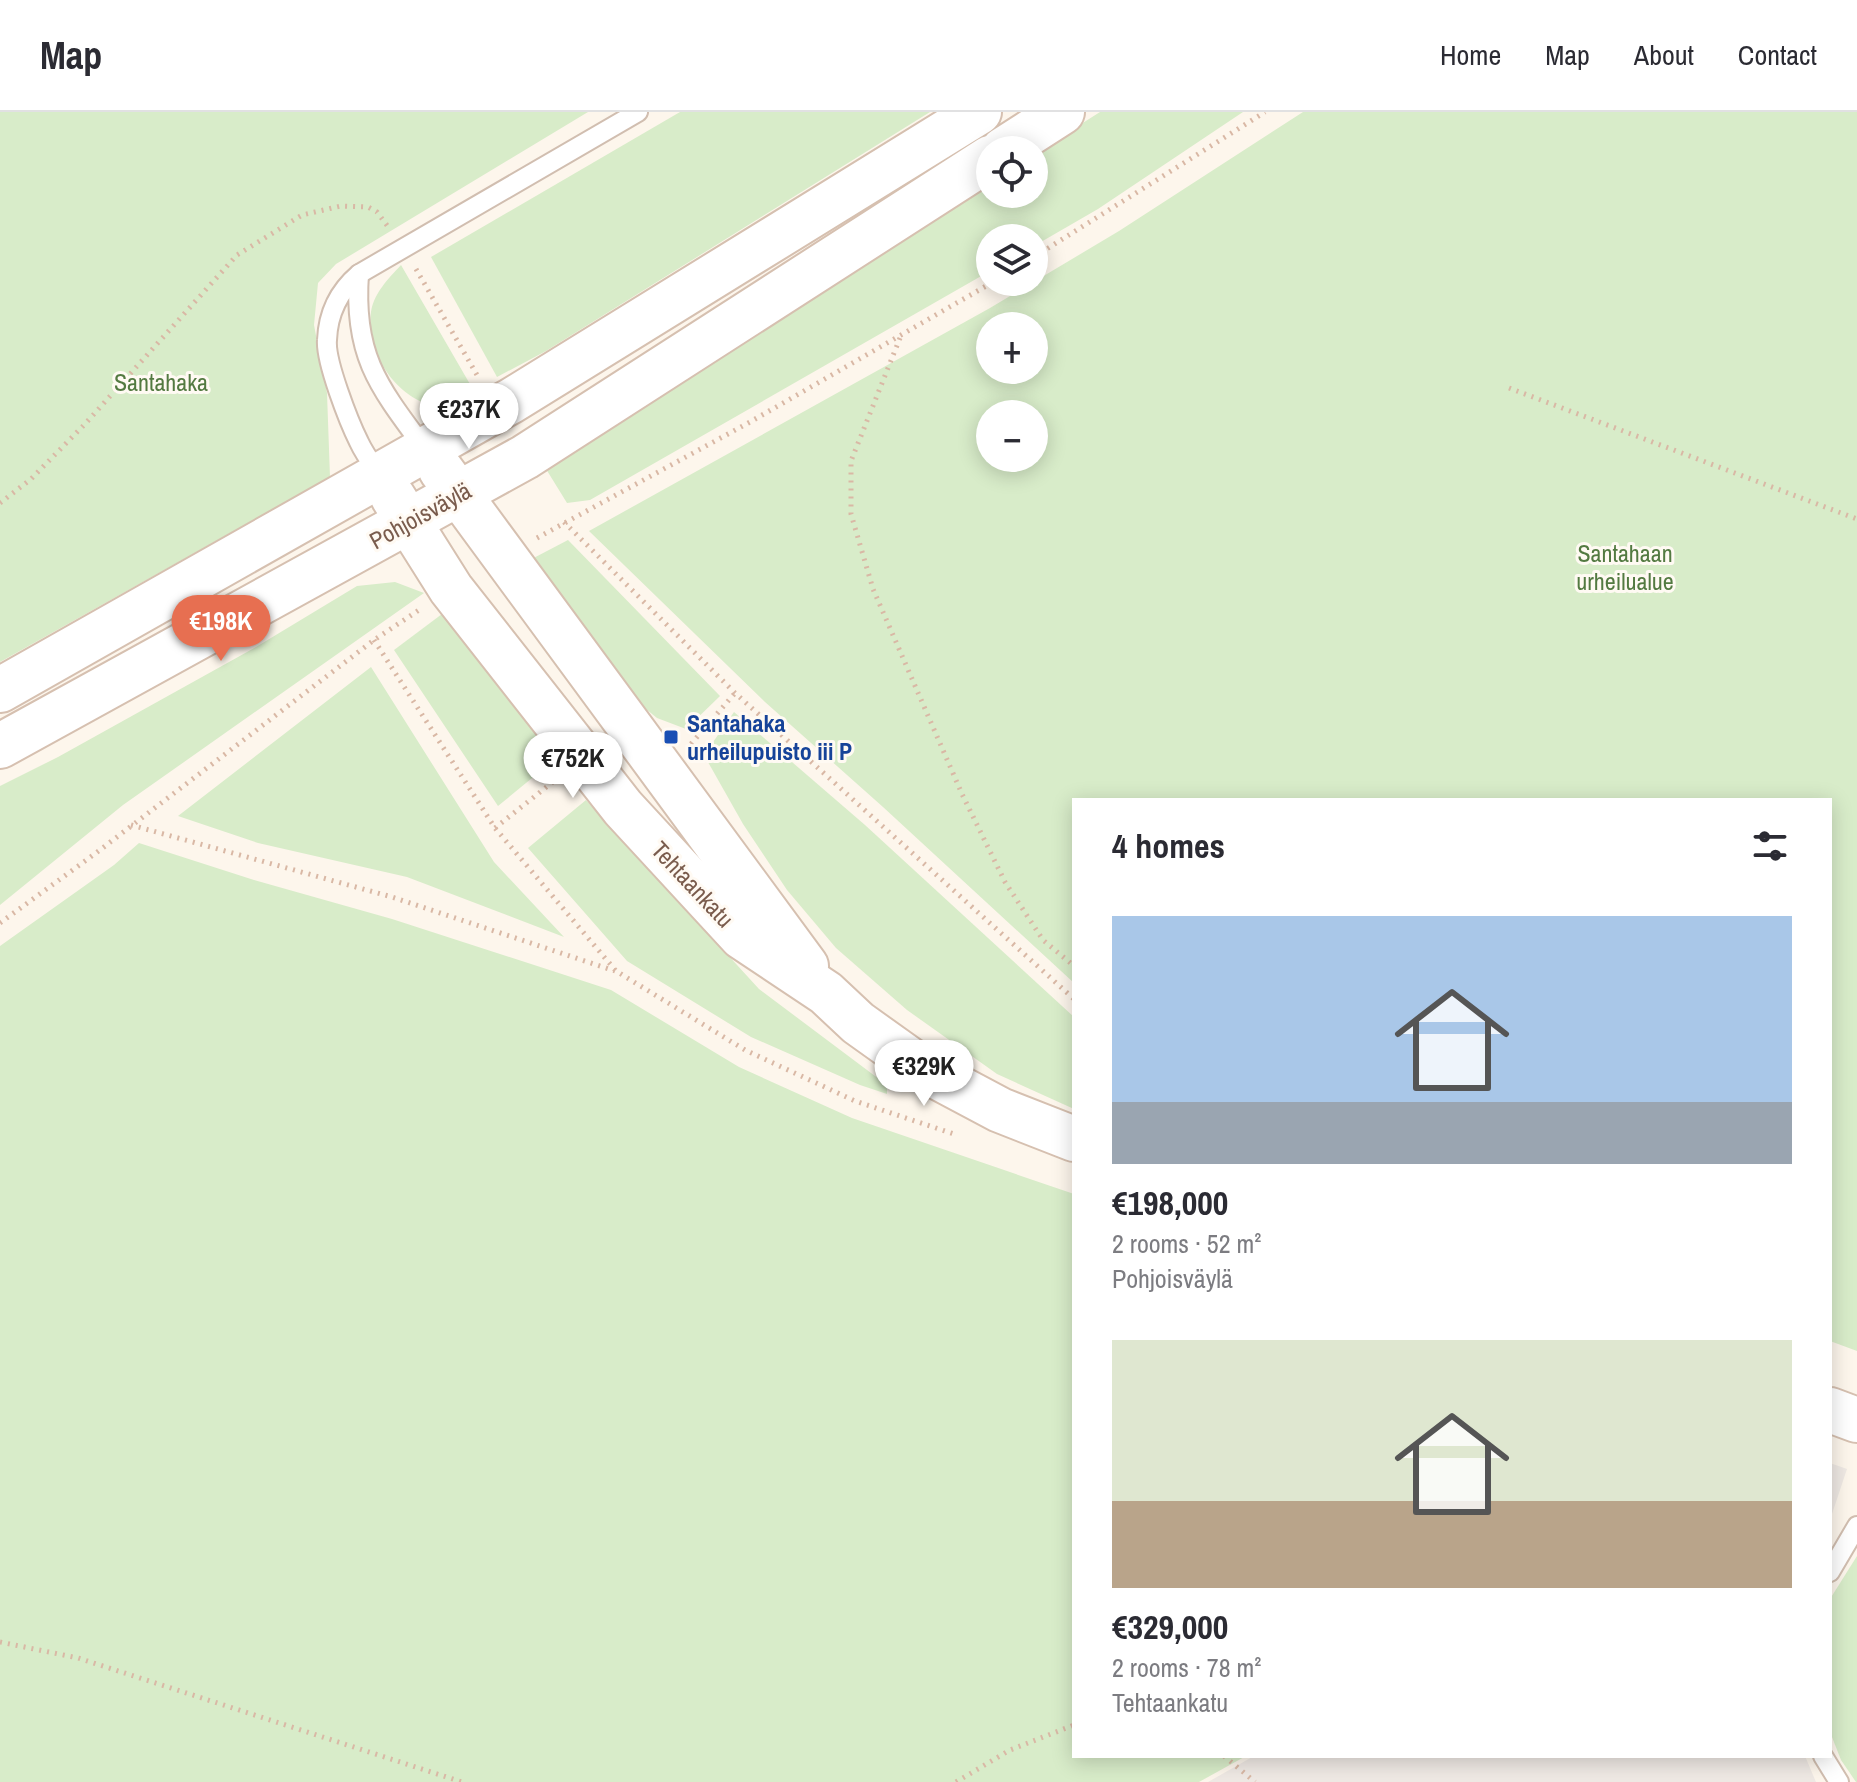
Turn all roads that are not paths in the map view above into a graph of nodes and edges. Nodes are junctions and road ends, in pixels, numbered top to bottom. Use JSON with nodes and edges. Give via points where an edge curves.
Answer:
{"nodes":[{"id":1,"x":638,"y":112,"type":"edge"},
{"id":2,"x":979,"y":112,"type":"edge"},
{"id":3,"x":1062,"y":112,"type":"edge"},
{"id":4,"x":1025,"y":136,"type":"edge"},
{"id":5,"x":976,"y":167,"type":"edge"},
{"id":6,"x":359,"y":274,"type":"junction"},
{"id":7,"x":425,"y":449,"type":"junction"},
{"id":8,"x":379,"y":474,"type":"junction"},
{"id":9,"x":458,"y":494,"type":"junction"},
{"id":10,"x":408,"y":521,"type":"junction"},
{"id":11,"x":0,"y":690,"type":"edge"},
{"id":12,"x":0,"y":746,"type":"edge"},
{"id":13,"x":826,"y":993,"type":"junction"},
{"id":14,"x":1072,"y":1138,"type":"edge"},
{"id":15,"x":1832,"y":1411,"type":"edge"},
{"id":16,"x":1857,"y":1420,"type":"edge"},
{"id":17,"x":1857,"y":1526,"type":"edge"},
{"id":18,"x":1832,"y":1569,"type":"edge"},
{"id":19,"x":1824,"y":1758,"type":"edge"},
{"id":20,"x":1839,"y":1782,"type":"edge"}],
"edges":[{"from":1,"to":6,"type":"lane"},
{"from":2,"to":7,"type":"main road"},
{"from":3,"to":4,"type":"main road"},
{"from":5,"to":9,"type":"main road","name":"Pohjoisväylä"},
{"from":6,"to":7,"type":"lane","via":[[356,306],[369,367]]},
{"from":6,"to":8,"type":"lane","via":[[335,304],[326,341],[359,443]]},
{"from":7,"to":8,"type":"main road"},
{"from":7,"to":9,"type":"main road","name":"Tehtaankatu"},
{"from":8,"to":10,"type":"main road","name":"Tehtaankatu"},
{"from":8,"to":11,"type":"main road"},
{"from":9,"to":10,"type":"main road","name":"Pohjoisväylä"},
{"from":9,"to":13,"type":"main road","name":"Tehtaankatu"},
{"from":10,"to":12,"type":"main road","name":"Pohjoisväylä"},
{"from":10,"to":13,"type":"main road","name":"Tehtaankatu","via":[[451,589],[623,808],[742,937]]},
{"from":13,"to":14,"type":"main road","name":"Tehtaankatu","via":[[921,1068],[1000,1110]]},
{"from":15,"to":16,"type":"main road"},
{"from":17,"to":18,"type":"lane"},
{"from":19,"to":20,"type":"lane"}]}
